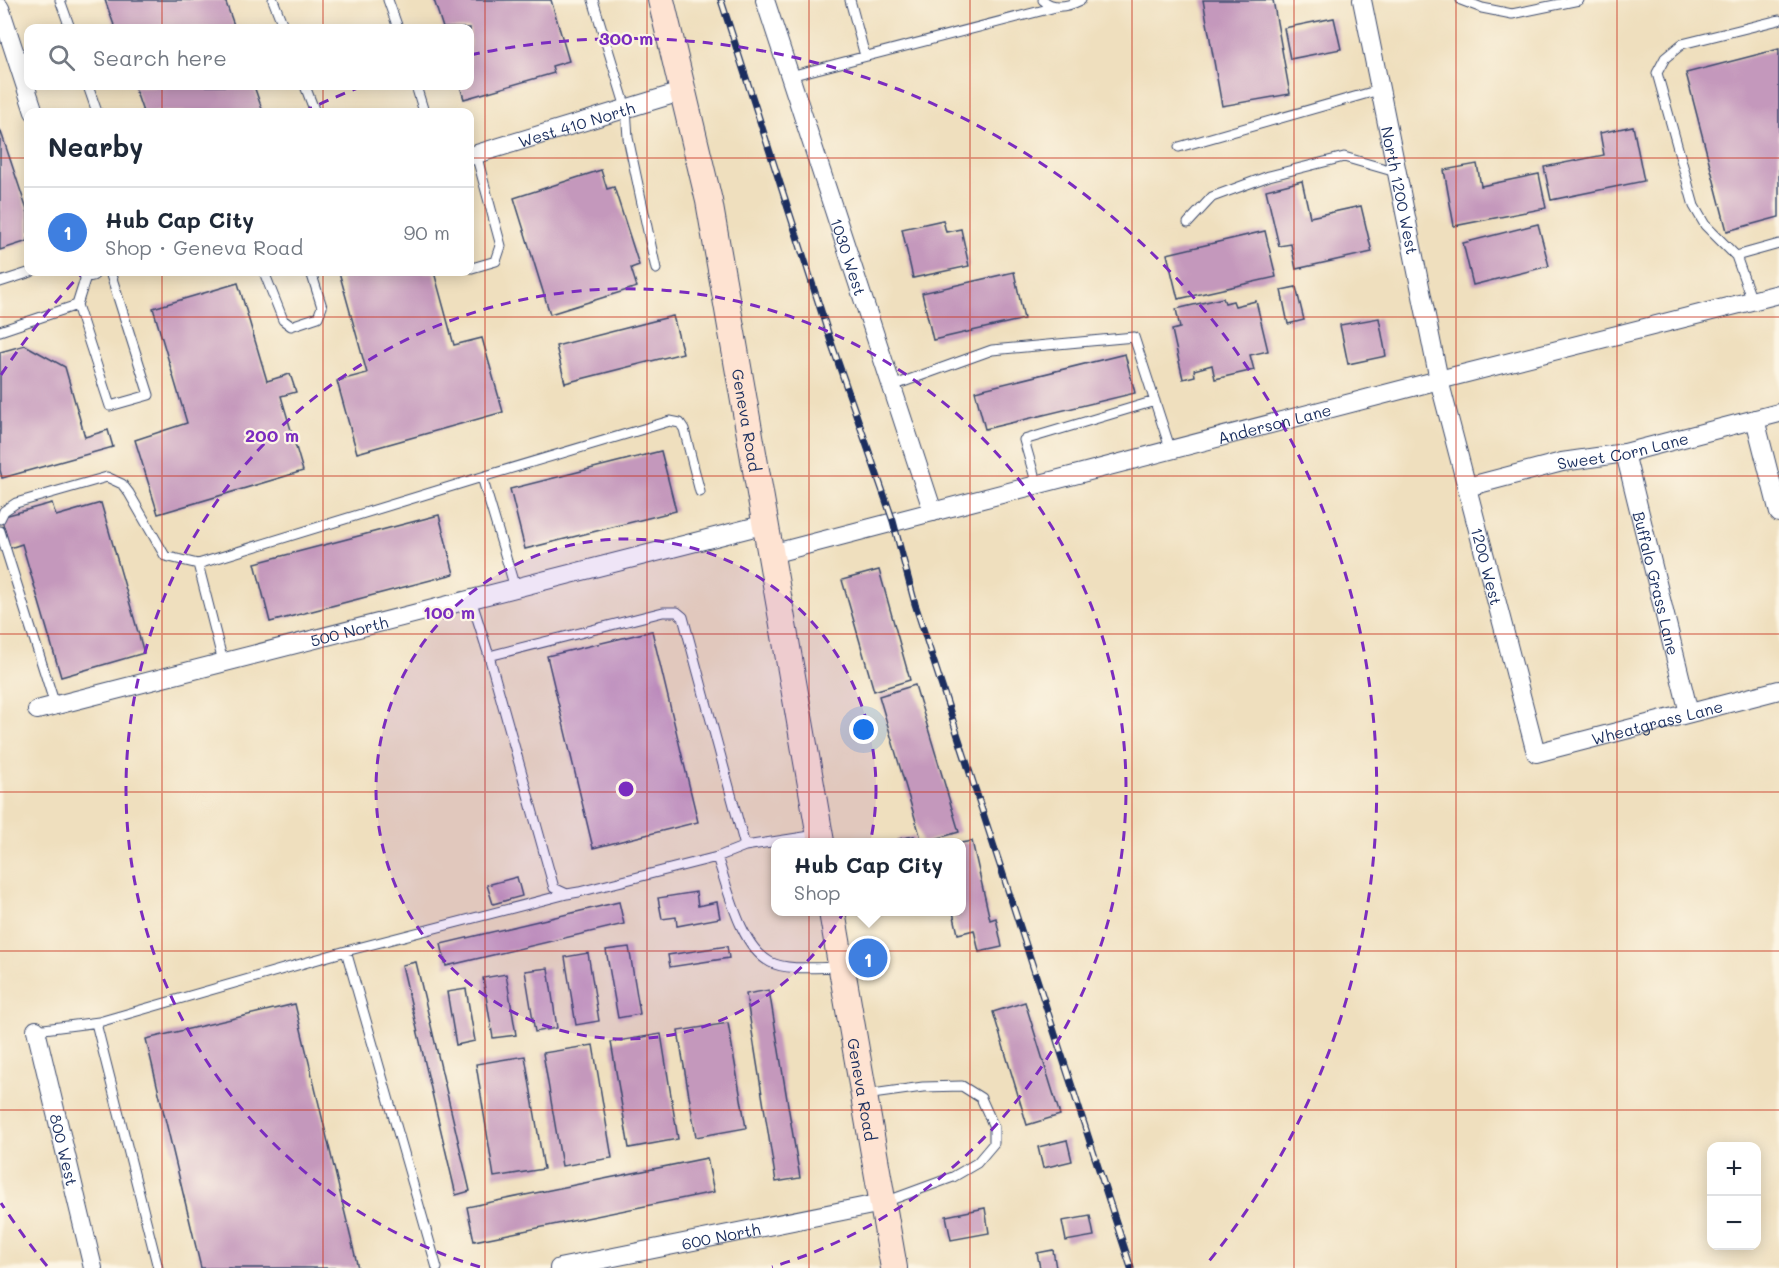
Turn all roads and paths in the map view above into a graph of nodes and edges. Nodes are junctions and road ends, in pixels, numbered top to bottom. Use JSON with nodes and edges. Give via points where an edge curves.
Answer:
{"nodes":[{"id":1,"x":60,"y":0,"type":"edge"},
{"id":2,"x":273,"y":0,"type":"edge"},
{"id":3,"x":388,"y":0,"type":"edge"},
{"id":4,"x":593,"y":0,"type":"edge"},
{"id":5,"x":661,"y":0,"type":"edge"},
{"id":6,"x":765,"y":0,"type":"edge"},
{"id":7,"x":850,"y":0,"type":"edge"},
{"id":8,"x":1043,"y":0,"type":"edge"},
{"id":9,"x":1081,"y":0,"type":"edge"},
{"id":10,"x":1362,"y":0,"type":"edge"},
{"id":11,"x":1461,"y":0,"type":"edge"},
{"id":12,"x":1579,"y":0,"type":"edge"},
{"id":13,"x":1056,"y":6,"type":"junction"},
{"id":14,"x":1,"y":17,"type":"edge"},
{"id":15,"x":1779,"y":20,"type":"edge"},
{"id":16,"x":69,"y":24,"type":"edge"},
{"id":17,"x":282,"y":24,"type":"edge"},
{"id":18,"x":397,"y":24,"type":"edge"},
{"id":19,"x":865,"y":56,"type":"junction"},
{"id":20,"x":790,"y":76,"type":"junction"},
{"id":21,"x":24,"y":83,"type":"edge"},
{"id":22,"x":26,"y":90,"type":"edge"},
{"id":23,"x":89,"y":90,"type":"edge"},
{"id":24,"x":307,"y":90,"type":"edge"},
{"id":25,"x":417,"y":90,"type":"edge"},
{"id":26,"x":1379,"y":90,"type":"junction"},
{"id":27,"x":684,"y":91,"type":"junction"},
{"id":28,"x":33,"y":108,"type":"edge"},
{"id":29,"x":96,"y":108,"type":"edge"},
{"id":30,"x":313,"y":108,"type":"edge"},
{"id":31,"x":423,"y":108,"type":"edge"},
{"id":32,"x":626,"y":108,"type":"junction"},
{"id":33,"x":1179,"y":147,"type":"dead end"},
{"id":34,"x":474,"y":155,"type":"edge"},
{"id":35,"x":474,"y":158,"type":"edge"},
{"id":36,"x":1396,"y":172,"type":"junction"},
{"id":37,"x":1188,"y":222,"type":"dead end"},
{"id":38,"x":1779,"y":244,"type":"edge"},
{"id":39,"x":1736,"y":256,"type":"junction"},
{"id":40,"x":474,"y":267,"type":"edge"},
{"id":41,"x":656,"y":269,"type":"dead end"},
{"id":42,"x":24,"y":274,"type":"edge"},
{"id":43,"x":87,"y":276,"type":"edge"},
{"id":44,"x":111,"y":276,"type":"edge"},
{"id":45,"x":266,"y":276,"type":"edge"},
{"id":46,"x":312,"y":276,"type":"edge"},
{"id":47,"x":0,"y":282,"type":"edge"},
{"id":48,"x":1779,"y":294,"type":"edge"},
{"id":49,"x":1752,"y":301,"type":"junction"},
{"id":50,"x":76,"y":305,"type":"junction"},
{"id":51,"x":0,"y":331,"type":"edge"},
{"id":52,"x":1439,"y":380,"type":"junction"},
{"id":53,"x":892,"y":386,"type":"junction"},
{"id":54,"x":1155,"y":400,"type":"junction"},
{"id":55,"x":1779,"y":413,"type":"edge"},
{"id":56,"x":1755,"y":419,"type":"junction"},
{"id":57,"x":1171,"y":451,"type":"junction"},
{"id":58,"x":1625,"y":453,"type":"junction"},
{"id":59,"x":482,"y":477,"type":"junction"},
{"id":60,"x":1037,"y":485,"type":"junction"},
{"id":61,"x":1467,"y":488,"type":"junction"},
{"id":62,"x":700,"y":492,"type":"dead end"},
{"id":63,"x":933,"y":512,"type":"junction"},
{"id":64,"x":1779,"y":513,"type":"edge"},
{"id":65,"x":0,"y":519,"type":"edge"},
{"id":66,"x":766,"y":524,"type":"junction"},
{"id":67,"x":0,"y":531,"type":"edge"},
{"id":68,"x":771,"y":554,"type":"junction"},
{"id":69,"x":198,"y":564,"type":"junction"},
{"id":70,"x":515,"y":588,"type":"junction"},
{"id":71,"x":471,"y":599,"type":"junction"},
{"id":72,"x":489,"y":656,"type":"junction"},
{"id":73,"x":223,"y":662,"type":"junction"},
{"id":74,"x":1779,"y":690,"type":"edge"},
{"id":75,"x":55,"y":705,"type":"junction"},
{"id":76,"x":37,"y":710,"type":"dead end"},
{"id":77,"x":1689,"y":713,"type":"junction"},
{"id":78,"x":1536,"y":753,"type":"joint"},
{"id":79,"x":820,"y":838,"type":"edge"},
{"id":80,"x":771,"y":844,"type":"edge"},
{"id":81,"x":745,"y":846,"type":"junction"},
{"id":82,"x":717,"y":857,"type":"junction"},
{"id":83,"x":567,"y":894,"type":"junction"},
{"id":84,"x":833,"y":916,"type":"edge"},
{"id":85,"x":346,"y":951,"type":"junction"},
{"id":86,"x":842,"y":967,"type":"junction"},
{"id":87,"x":99,"y":1022,"type":"junction"},
{"id":88,"x":36,"y":1030,"type":"joint"},
{"id":89,"x":864,"y":1095,"type":"junction"},
{"id":90,"x":882,"y":1203,"type":"junction"},
{"id":91,"x":93,"y":1268,"type":"edge"},
{"id":92,"x":158,"y":1268,"type":"edge"},
{"id":93,"x":437,"y":1268,"type":"edge"},
{"id":94,"x":560,"y":1268,"type":"edge"},
{"id":95,"x":894,"y":1268,"type":"edge"}],
"edges":[{"from":1,"to":16,"type":"lane"},
{"from":2,"to":17,"type":"lane"},
{"from":3,"to":18,"type":"lane"},
{"from":4,"to":32,"type":"lane"},
{"from":5,"to":27,"type":"main road","name":"Geneva Road"},
{"from":6,"to":20,"type":"street","name":"1030 West"},
{"from":7,"to":19,"type":"lane"},
{"from":8,"to":13,"type":"lane"},
{"from":9,"to":13,"type":"lane"},
{"from":10,"to":26,"type":"street","name":"North 1200 West"},
{"from":11,"to":12,"type":"lane","via":[[1512,14]]},
{"from":13,"to":19,"type":"lane"},
{"from":14,"to":21,"type":"street"},
{"from":15,"to":39,"type":"lane","via":[[1682,44],[1665,58],[1657,73],[1694,206],[1705,225]]},
{"from":19,"to":20,"type":"lane"},
{"from":20,"to":53,"type":"street","name":"1030 West"},
{"from":22,"to":28,"type":"street"},
{"from":23,"to":29,"type":"lane"},
{"from":24,"to":30,"type":"lane"},
{"from":25,"to":31,"type":"lane"},
{"from":26,"to":33,"type":"lane"},
{"from":26,"to":36,"type":"street","name":"North 1200 West"},
{"from":27,"to":32,"type":"street","name":"West 410 North"},
{"from":27,"to":66,"type":"main road","name":"Geneva Road","via":[[709,201]]},
{"from":32,"to":34,"type":"street","name":"West 410 North"},
{"from":32,"to":41,"type":"lane","via":[[628,138]]},
{"from":35,"to":40,"type":"lane","via":[[501,246],[496,261]]},
{"from":36,"to":37,"type":"lane","via":[[1344,157],[1269,176],[1212,197]]},
{"from":36,"to":52,"type":"street","name":"North 1200 West"},
{"from":38,"to":39,"type":"lane"},
{"from":39,"to":49,"type":"lane"},
{"from":42,"to":47,"type":"lane"},
{"from":43,"to":50,"type":"lane"},
{"from":44,"to":50,"type":"lane","via":[[149,394],[110,406]]},
{"from":45,"to":46,"type":"lane","via":[[283,320],[291,326],[318,317],[322,307]]},
{"from":48,"to":49,"type":"street","name":"Anderson Lane"},
{"from":49,"to":52,"type":"street","name":"Anderson Lane"},
{"from":50,"to":51,"type":"lane"},
{"from":52,"to":57,"type":"street","name":"Anderson Lane"},
{"from":52,"to":61,"type":"street","name":"1200 West"},
{"from":53,"to":54,"type":"lane","via":[[992,350],[1134,337]]},
{"from":53,"to":63,"type":"street","name":"1030 West"},
{"from":54,"to":57,"type":"lane"},
{"from":54,"to":60,"type":"lane","via":[[1024,440]]},
{"from":55,"to":56,"type":"street","name":"Sweet Corn Lane"},
{"from":56,"to":58,"type":"street","name":"Sweet Corn Lane"},
{"from":56,"to":64,"type":"street"},
{"from":57,"to":60,"type":"street","name":"Anderson Lane"},
{"from":58,"to":61,"type":"street","name":"Sweet Corn Lane","via":[[1562,462]]},
{"from":58,"to":77,"type":"street","name":"Buffalo Grass Lane"},
{"from":59,"to":62,"type":"lane","via":[[670,422],[680,423],[684,429]]},
{"from":59,"to":69,"type":"lane"},
{"from":59,"to":70,"type":"lane"},
{"from":60,"to":63,"type":"street","name":"Anderson Lane"},
{"from":61,"to":78,"type":"street","name":"1200 West"},
{"from":63,"to":68,"type":"street","name":"Anderson Lane"},
{"from":65,"to":69,"type":"lane","via":[[4,510],[16,503],[107,477],[122,483],[165,556]]},
{"from":66,"to":68,"type":"main road","name":"Geneva Road"},
{"from":66,"to":70,"type":"street","name":"500 North"},
{"from":67,"to":75,"type":"lane"},
{"from":68,"to":79,"type":"main road","name":"Geneva Road"},
{"from":69,"to":73,"type":"lane"},
{"from":70,"to":71,"type":"street","name":"500 North"},
{"from":71,"to":72,"type":"lane"},
{"from":71,"to":73,"type":"street","name":"500 North"},
{"from":72,"to":81,"type":"lane","via":[[663,612],[677,612],[683,617]]},
{"from":72,"to":83,"type":"lane","via":[[554,888]]},
{"from":73,"to":75,"type":"street","name":"500 North"},
{"from":74,"to":77,"type":"street","name":"Wheatgrass Lane"},
{"from":75,"to":76,"type":"street","name":"500 North"},
{"from":77,"to":78,"type":"street","name":"Wheatgrass Lane"},
{"from":80,"to":81,"type":"lane"},
{"from":81,"to":82,"type":"lane"},
{"from":82,"to":83,"type":"lane"},
{"from":82,"to":86,"type":"lane","via":[[753,950],[772,963]]},
{"from":83,"to":85,"type":"lane"},
{"from":84,"to":86,"type":"main road","name":"Geneva Road"},
{"from":85,"to":87,"type":"lane"},
{"from":85,"to":93,"type":"lane"},
{"from":86,"to":89,"type":"main road","name":"Geneva Road"},
{"from":87,"to":88,"type":"lane"},
{"from":87,"to":92,"type":"lane","via":[[97,1027]]},
{"from":88,"to":91,"type":"street","name":"800 West"},
{"from":89,"to":90,"type":"main road","name":"Geneva Road"},
{"from":89,"to":90,"type":"lane","via":[[963,1086],[981,1098],[994,1127],[994,1143],[977,1163],[953,1178]]},
{"from":90,"to":94,"type":"street","name":"600 North"},
{"from":90,"to":95,"type":"main road","name":"Geneva Road"}]}
